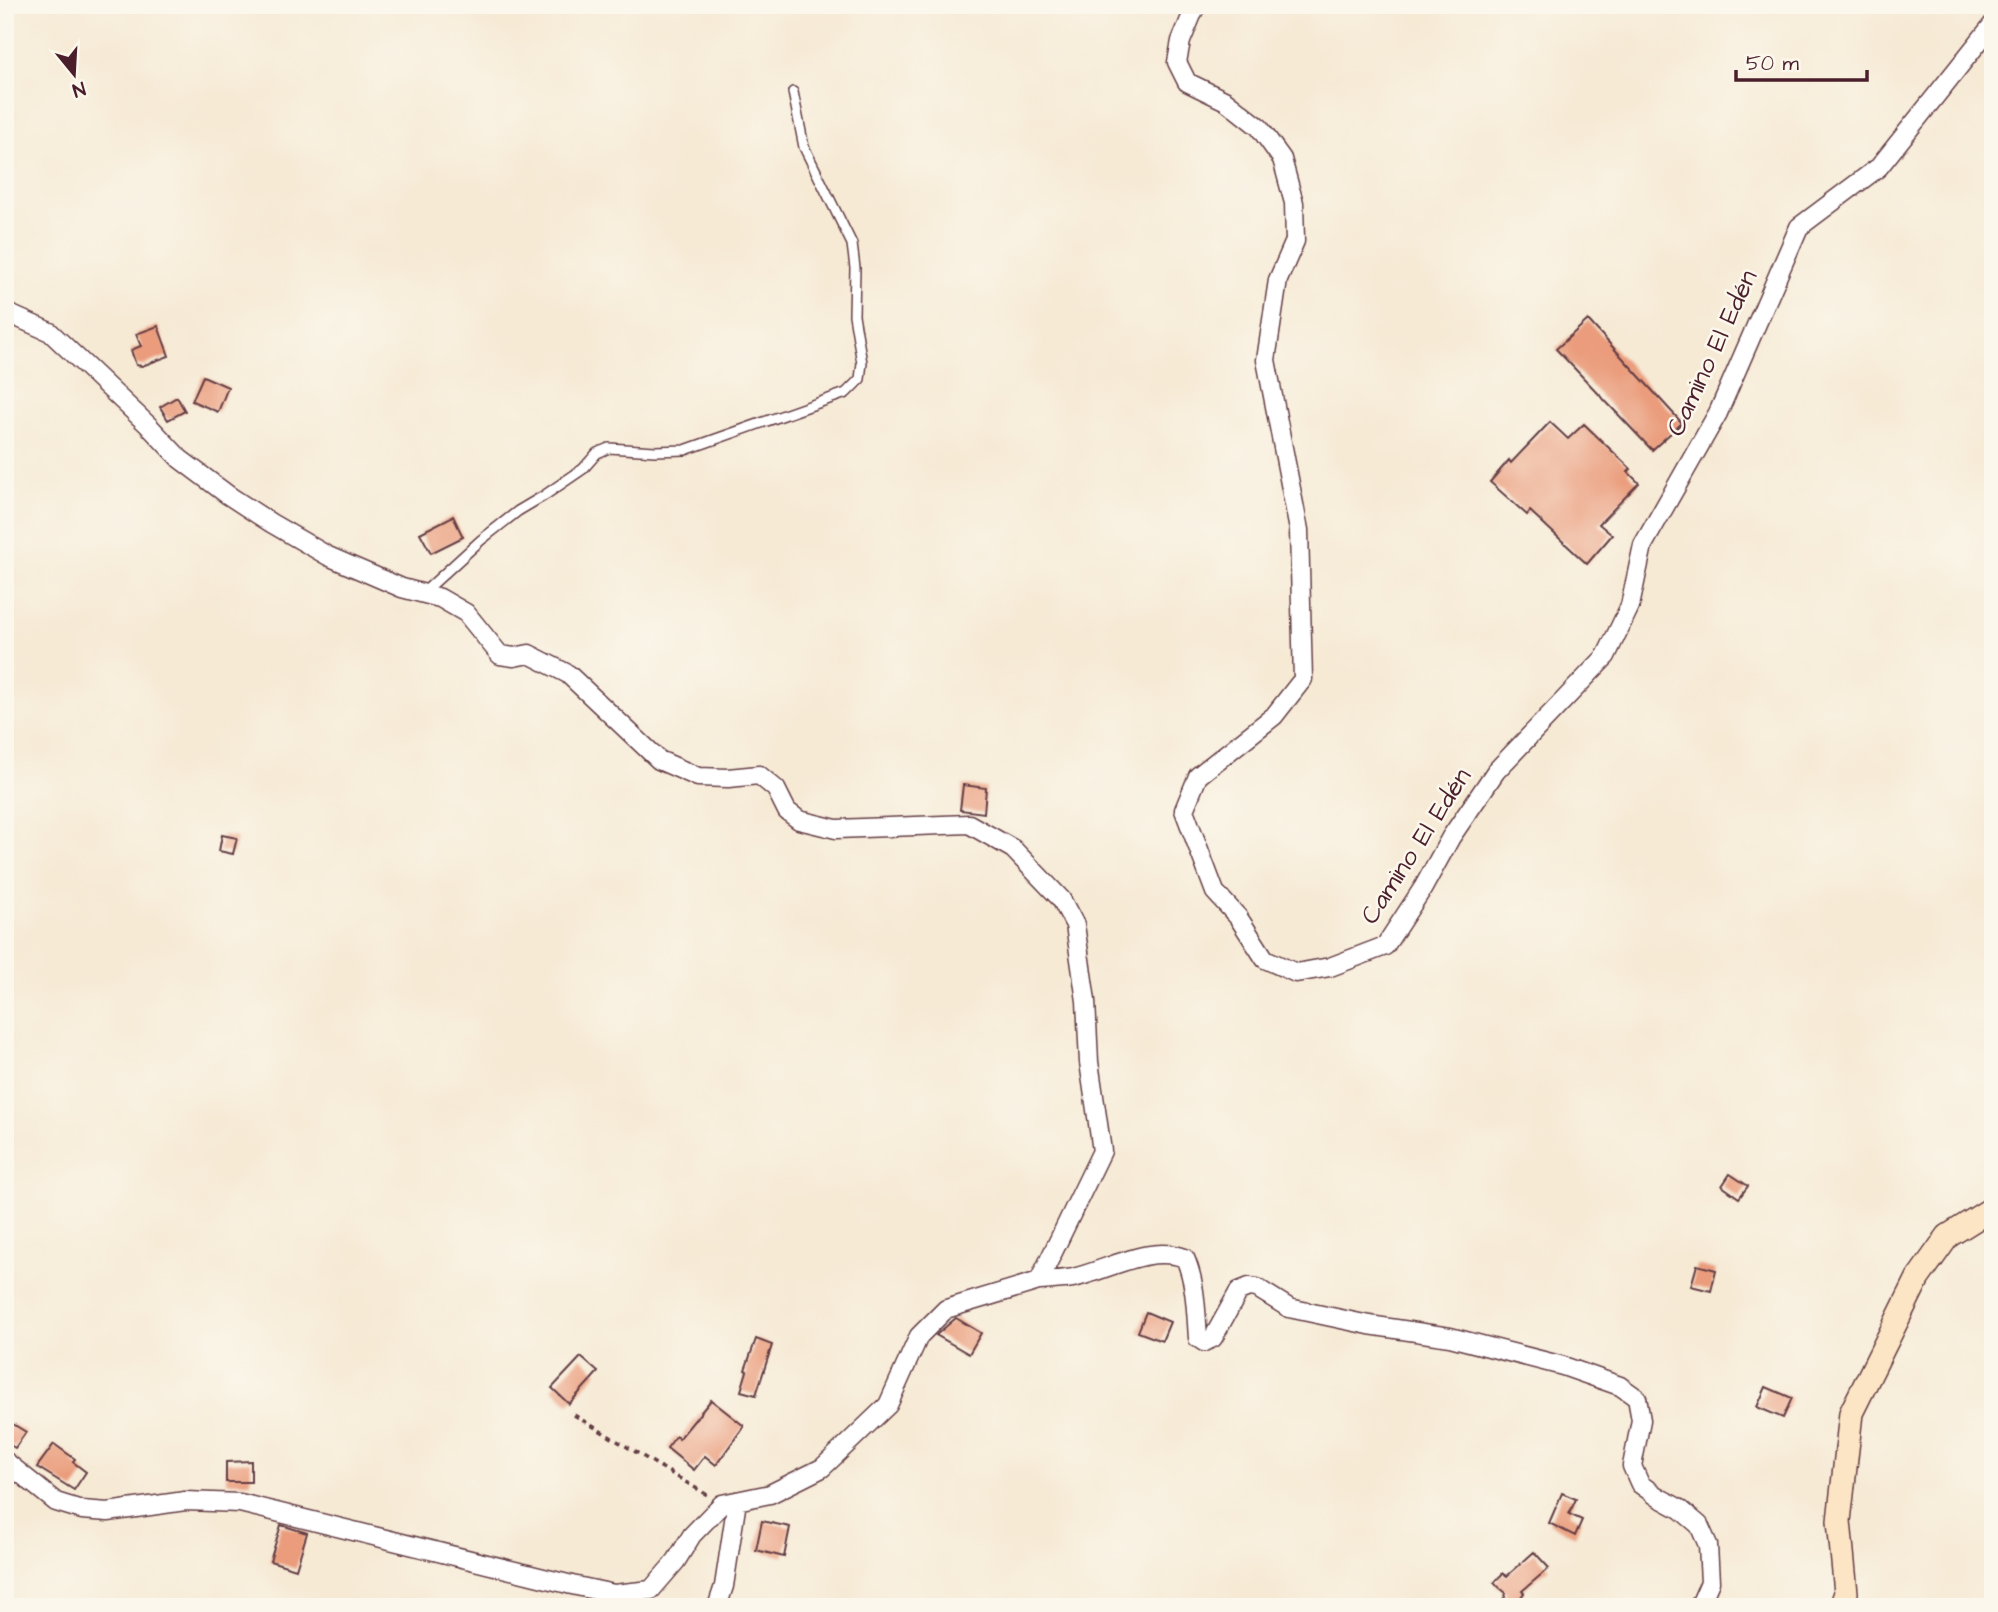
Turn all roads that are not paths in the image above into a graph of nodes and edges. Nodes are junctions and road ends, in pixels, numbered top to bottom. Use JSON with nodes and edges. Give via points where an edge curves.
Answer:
{"nodes":[{"id":1,"x":1196,"y":5,"type":"edge"},
{"id":2,"x":1993,"y":24,"type":"edge"},
{"id":3,"x":793,"y":92,"type":"dead end"},
{"id":4,"x":5,"y":312,"type":"edge"},
{"id":5,"x":423,"y":593,"type":"junction"},
{"id":6,"x":1993,"y":1208,"type":"edge"},
{"id":7,"x":1040,"y":1280,"type":"junction"},
{"id":8,"x":5,"y":1461,"type":"edge"},
{"id":9,"x":729,"y":1502,"type":"junction"},
{"id":10,"x":652,"y":1590,"type":"junction"},
{"id":11,"x":640,"y":1607,"type":"edge"},
{"id":12,"x":717,"y":1607,"type":"edge"},
{"id":13,"x":1699,"y":1607,"type":"edge"},
{"id":14,"x":1841,"y":1607,"type":"edge"}],
"edges":[{"from":1,"to":2,"type":"street","name":"Camino El Edén","via":[[1177,62],[1187,82],[1226,101],[1259,127],[1282,159],[1294,204],[1295,241],[1278,281],[1266,360],[1299,530],[1303,679],[1274,716],[1198,776],[1184,810],[1215,891],[1265,959],[1296,974],[1331,967],[1385,946],[1496,771],[1606,656],[1630,607],[1643,545],[1717,413],[1800,227],[1880,167]]},
{"from":3,"to":5,"type":"lane","via":[[804,147],[852,244],[860,379],[846,393],[685,450],[609,448],[597,453],[583,469],[518,510]]},
{"from":4,"to":5,"type":"street","via":[[50,332],[180,459],[228,495],[328,556],[370,577]]},
{"from":5,"to":7,"type":"street","via":[[466,613],[500,655],[529,653],[568,674],[659,760],[698,777],[759,775],[799,820],[835,829],[969,824],[1013,849],[1061,899],[1075,925],[1102,1151]]},
{"from":6,"to":14,"type":"street","via":[[1948,1236],[1918,1278],[1851,1413],[1839,1521],[1846,1593]]},
{"from":7,"to":9,"type":"street","via":[[946,1309],[919,1335],[888,1405],[822,1468],[770,1494]]},
{"from":7,"to":13,"type":"street","via":[[1072,1278],[1173,1253],[1185,1258],[1189,1268],[1198,1338],[1204,1342],[1213,1338],[1239,1291],[1249,1287],[1289,1308],[1450,1337],[1620,1386],[1637,1398],[1641,1420],[1632,1466],[1640,1484],[1699,1525],[1708,1545],[1710,1582]]},
{"from":8,"to":10,"type":"street","via":[[56,1502],[82,1510],[108,1512],[185,1501],[240,1503],[614,1594]]},
{"from":9,"to":10,"type":"street","via":[[692,1535]]},
{"from":9,"to":12,"type":"street","via":[[724,1586]]},
{"from":10,"to":11,"type":"street"}]}
